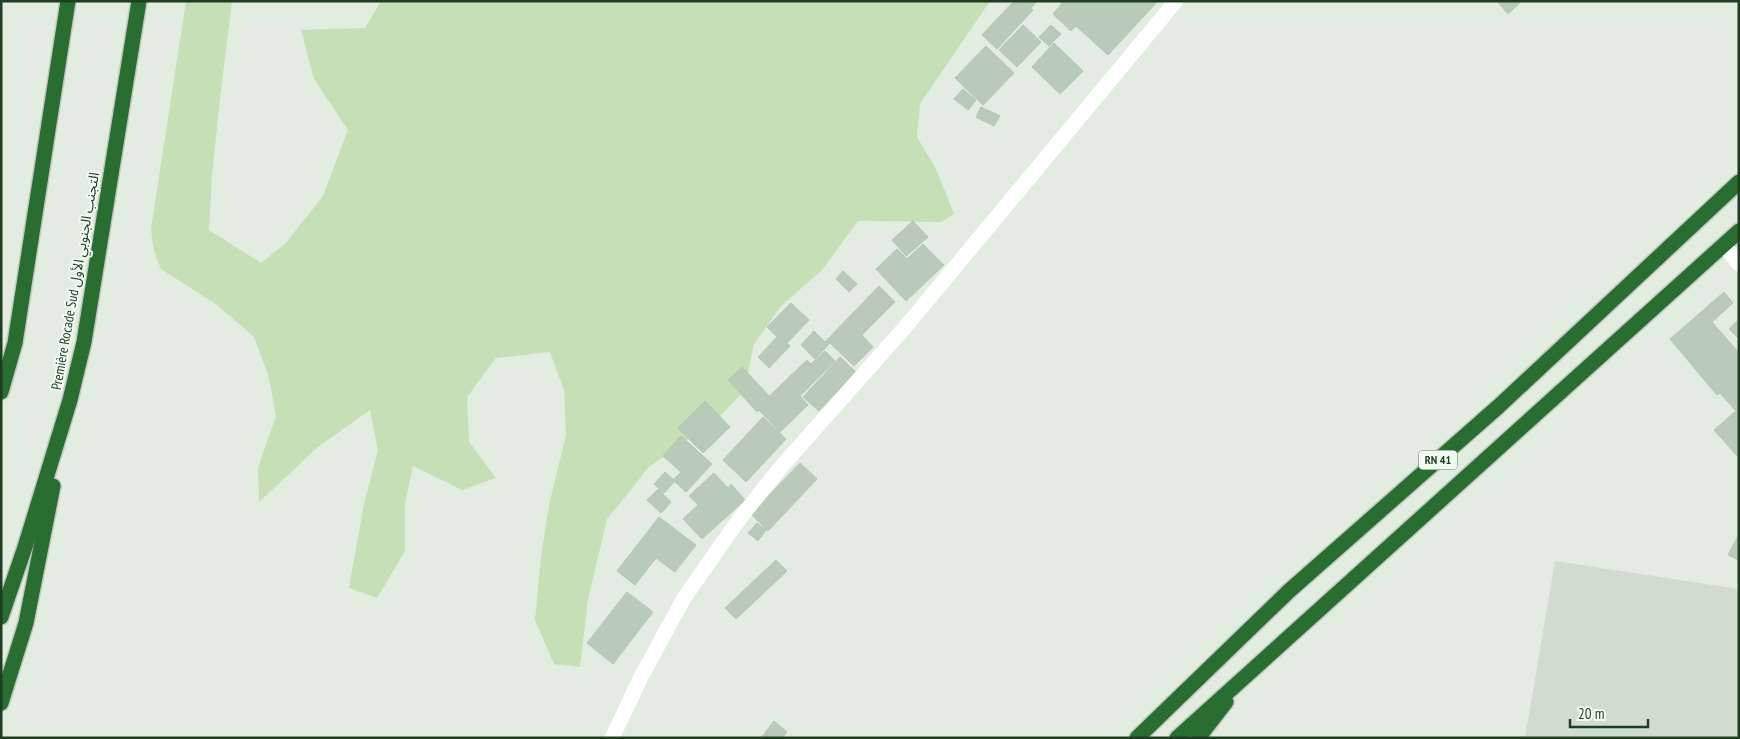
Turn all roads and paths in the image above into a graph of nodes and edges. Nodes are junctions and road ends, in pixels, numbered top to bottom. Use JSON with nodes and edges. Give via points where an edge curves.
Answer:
{"nodes":[{"id":1,"x":68,"y":1,"type":"edge"},
{"id":2,"x":138,"y":1,"type":"edge"},
{"id":3,"x":1176,"y":1,"type":"edge"},
{"id":4,"x":1739,"y":182,"type":"edge"},
{"id":5,"x":1739,"y":231,"type":"edge"},
{"id":6,"x":1724,"y":245,"type":"junction"},
{"id":7,"x":1739,"y":264,"type":"edge"},
{"id":8,"x":1,"y":392,"type":"edge"},
{"id":9,"x":70,"y":400,"type":"junction"},
{"id":10,"x":1,"y":617,"type":"edge"},
{"id":11,"x":1249,"y":672,"type":"junction"},
{"id":12,"x":1,"y":703,"type":"edge"},
{"id":13,"x":612,"y":738,"type":"edge"},
{"id":14,"x":1137,"y":738,"type":"edge"},
{"id":15,"x":1177,"y":738,"type":"edge"},
{"id":16,"x":1198,"y":738,"type":"edge"}],
"edges":[{"from":1,"to":8,"type":"highway","via":[[15,343]]},
{"from":2,"to":9,"type":"highway","name":"Première Rocade Sud التجنب الجنوبي الأول","via":[[84,342]]},
{"from":3,"to":13,"type":"street","via":[[907,325],[740,518],[684,598]]},
{"from":4,"to":14,"type":"highway","number":"RN 41","via":[[1499,406],[1289,592]]},
{"from":5,"to":6,"type":"highway","number":"RN 41"},
{"from":6,"to":7,"type":"street"},
{"from":6,"to":11,"type":"highway","number":"RN 41"},
{"from":9,"to":10,"type":"highway","name":"Première Rocade Sud التجنب الجنوبي الأول"},
{"from":9,"to":12,"type":"highway","via":[[26,623]]},
{"from":11,"to":15,"type":"highway"},
{"from":11,"to":16,"type":"highway","number":"RN 41"}]}
